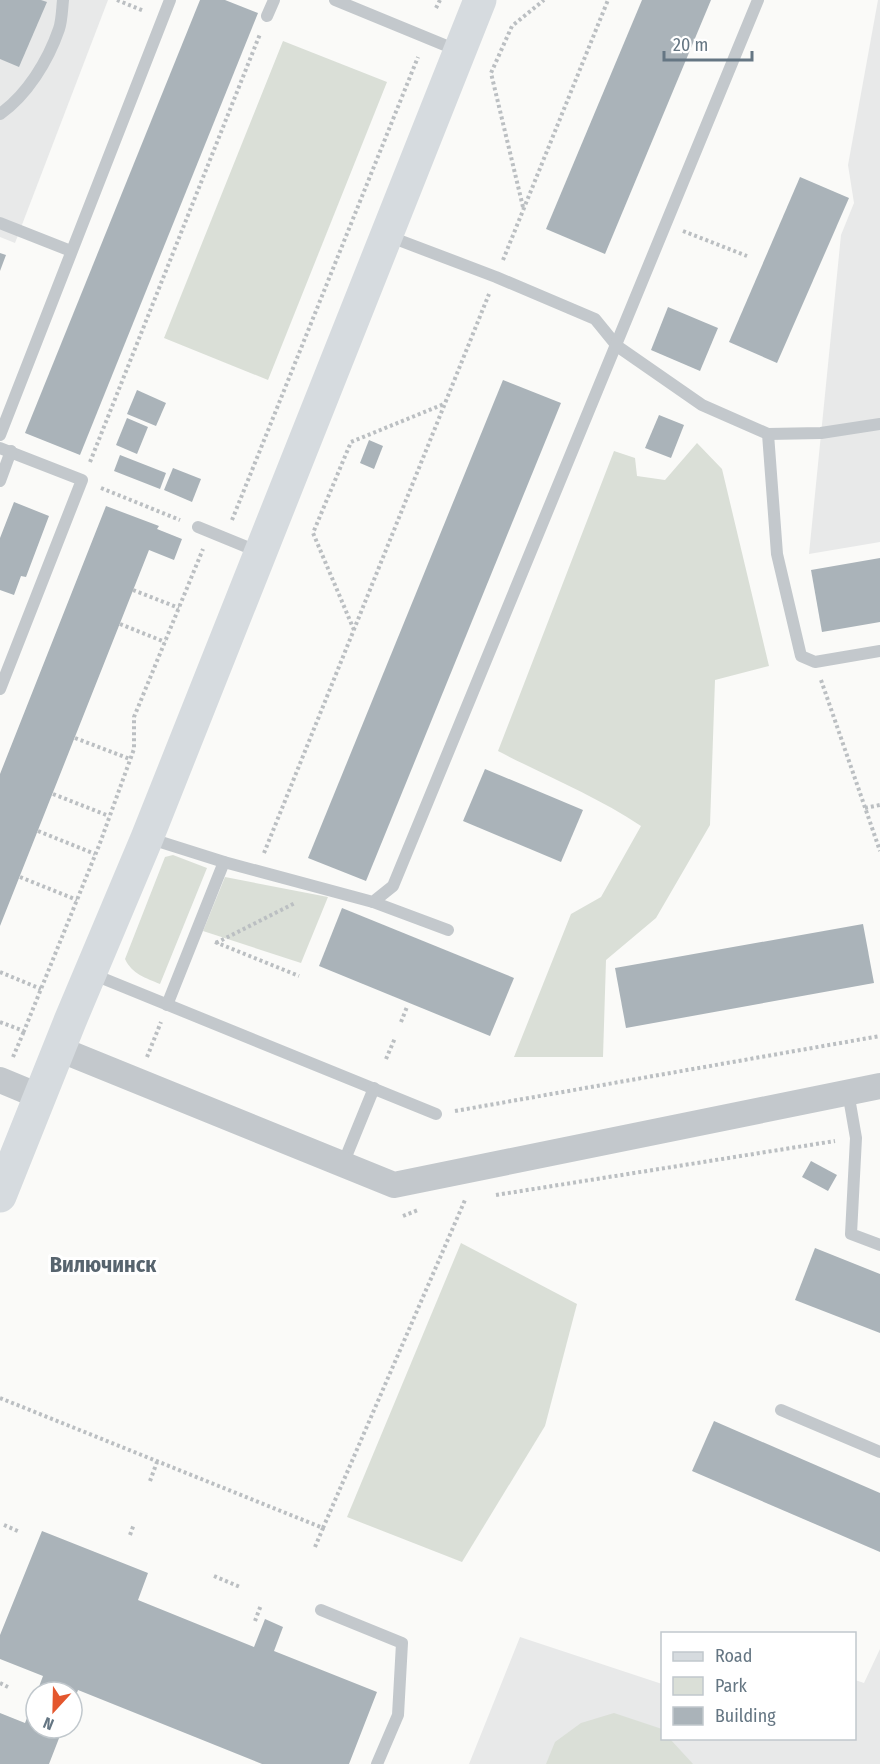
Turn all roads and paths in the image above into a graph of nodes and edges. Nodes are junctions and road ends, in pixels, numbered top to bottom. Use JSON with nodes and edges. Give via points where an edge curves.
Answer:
{"nodes":[{"id":1,"x":63,"y":0,"type":"edge"},
{"id":2,"x":117,"y":0,"type":"edge"},
{"id":3,"x":171,"y":0,"type":"edge"},
{"id":4,"x":274,"y":0,"type":"edge"},
{"id":5,"x":335,"y":0,"type":"edge"},
{"id":6,"x":440,"y":0,"type":"edge"},
{"id":7,"x":480,"y":0,"type":"edge"},
{"id":8,"x":544,"y":0,"type":"edge"},
{"id":9,"x":608,"y":0,"type":"edge"},
{"id":10,"x":758,"y":0,"type":"edge"},
{"id":11,"x":436,"y":8,"type":"dead end"},
{"id":12,"x":267,"y":16,"type":"joint"},
{"id":13,"x":163,"y":19,"type":"junction"},
{"id":14,"x":427,"y":36,"type":"junction"},
{"id":15,"x":460,"y":51,"type":"junction"},
{"id":16,"x":0,"y":114,"type":"edge"},
{"id":17,"x":523,"y":208,"type":"junction"},
{"id":18,"x":0,"y":223,"type":"edge"},
{"id":19,"x":666,"y":224,"type":"junction"},
{"id":20,"x":387,"y":236,"type":"junction"},
{"id":21,"x":71,"y":251,"type":"junction"},
{"id":22,"x":747,"y":256,"type":"dead end"},
{"id":23,"x":496,"y":278,"type":"junction"},
{"id":24,"x":616,"y":346,"type":"junction"},
{"id":25,"x":444,"y":404,"type":"junction"},
{"id":26,"x":880,"y":424,"type":"edge"},
{"id":27,"x":768,"y":434,"type":"junction"},
{"id":28,"x":0,"y":435,"type":"edge"},
{"id":29,"x":6,"y":449,"type":"edge"},
{"id":30,"x":82,"y":480,"type":"junction"},
{"id":31,"x":0,"y":481,"type":"edge"},
{"id":32,"x":204,"y":530,"type":"junction"},
{"id":33,"x":225,"y":538,"type":"junction"},
{"id":34,"x":260,"y":553,"type":"junction"},
{"id":35,"x":133,"y":590,"type":"dead end"},
{"id":36,"x":179,"y":608,"type":"junction"},
{"id":37,"x":120,"y":624,"type":"dead end"},
{"id":38,"x":355,"y":631,"type":"junction"},
{"id":39,"x":165,"y":642,"type":"junction"},
{"id":40,"x":880,"y":651,"type":"edge"},
{"id":41,"x":815,"y":662,"type":"junction"},
{"id":42,"x":0,"y":689,"type":"edge"},
{"id":43,"x":75,"y":738,"type":"dead end"},
{"id":44,"x":130,"y":759,"type":"junction"},
{"id":45,"x":53,"y":794,"type":"dead end"},
{"id":46,"x":880,"y":805,"type":"edge"},
{"id":47,"x":865,"y":808,"type":"junction"},
{"id":48,"x":110,"y":816,"type":"junction"},
{"id":49,"x":38,"y":831,"type":"dead end"},
{"id":50,"x":147,"y":838,"type":"junction"},
{"id":51,"x":880,"y":851,"type":"edge"},
{"id":52,"x":95,"y":854,"type":"junction"},
{"id":53,"x":224,"y":862,"type":"junction"},
{"id":54,"x":257,"y":870,"type":"junction"},
{"id":55,"x":20,"y":877,"type":"dead end"},
{"id":56,"x":325,"y":888,"type":"junction"},
{"id":57,"x":77,"y":900,"type":"junction"},
{"id":58,"x":373,"y":902,"type":"junction"},
{"id":59,"x":448,"y":930,"type":"dead end"},
{"id":60,"x":195,"y":934,"type":"junction"},
{"id":61,"x":216,"y":943,"type":"junction"},
{"id":62,"x":0,"y":972,"type":"edge"},
{"id":63,"x":90,"y":973,"type":"junction"},
{"id":64,"x":298,"y":976,"type":"dead end"},
{"id":65,"x":41,"y":989,"type":"junction"},
{"id":66,"x":168,"y":1005,"type":"junction"},
{"id":67,"x":407,"y":1007,"type":"dead end"},
{"id":68,"x":0,"y":1022,"type":"edge"},
{"id":69,"x":401,"y":1022,"type":"dead end"},
{"id":70,"x":880,"y":1036,"type":"edge"},
{"id":71,"x":394,"y":1038,"type":"dead end"},
{"id":72,"x":59,"y":1049,"type":"junction"},
{"id":73,"x":386,"y":1059,"type":"dead end"},
{"id":74,"x":0,"y":1080,"type":"edge"},
{"id":75,"x":138,"y":1080,"type":"junction"},
{"id":76,"x":880,"y":1086,"type":"edge"},
{"id":77,"x":374,"y":1088,"type":"junction"},
{"id":78,"x":848,"y":1092,"type":"junction"},
{"id":79,"x":41,"y":1097,"type":"junction"},
{"id":80,"x":436,"y":1114,"type":"joint"},
{"id":81,"x":856,"y":1138,"type":"junction"},
{"id":82,"x":343,"y":1164,"type":"junction"},
{"id":83,"x":0,"y":1196,"type":"edge"},
{"id":84,"x":488,"y":1196,"type":"dead end"},
{"id":85,"x":476,"y":1198,"type":"dead end"},
{"id":86,"x":465,"y":1200,"type":"junction"},
{"id":87,"x":454,"y":1202,"type":"dead end"},
{"id":88,"x":423,"y":1209,"type":"dead end"},
{"id":89,"x":403,"y":1216,"type":"dead end"},
{"id":90,"x":880,"y":1245,"type":"edge"},
{"id":91,"x":0,"y":1398,"type":"edge"},
{"id":92,"x":781,"y":1410,"type":"dead end"},
{"id":93,"x":880,"y":1452,"type":"edge"},
{"id":94,"x":157,"y":1462,"type":"junction"},
{"id":95,"x":150,"y":1481,"type":"dead end"},
{"id":96,"x":134,"y":1524,"type":"dead end"},
{"id":97,"x":4,"y":1526,"type":"dead end"},
{"id":98,"x":323,"y":1528,"type":"junction"},
{"id":99,"x":20,"y":1532,"type":"dead end"},
{"id":100,"x":130,"y":1535,"type":"dead end"},
{"id":101,"x":315,"y":1547,"type":"dead end"},
{"id":102,"x":214,"y":1576,"type":"dead end"},
{"id":103,"x":240,"y":1587,"type":"dead end"},
{"id":104,"x":261,"y":1605,"type":"dead end"},
{"id":105,"x":321,"y":1610,"type":"dead end"},
{"id":106,"x":255,"y":1621,"type":"dead end"},
{"id":107,"x":0,"y":1683,"type":"edge"},
{"id":108,"x":8,"y":1687,"type":"dead end"},
{"id":109,"x":377,"y":1764,"type":"edge"}],
"edges":[{"from":1,"to":16,"type":"lane","via":[[60,27],[41,69],[13,105]]},
{"from":2,"to":13,"type":"path"},
{"from":3,"to":13,"type":"lane"},
{"from":4,"to":12,"type":"lane"},
{"from":5,"to":14,"type":"lane"},
{"from":6,"to":11,"type":"path"},
{"from":7,"to":15,"type":"main road"},
{"from":8,"to":17,"type":"path","via":[[512,26],[491,73]]},
{"from":9,"to":17,"type":"path"},
{"from":10,"to":19,"type":"lane"},
{"from":12,"to":30,"type":"path"},
{"from":13,"to":21,"type":"lane"},
{"from":14,"to":15,"type":"lane"},
{"from":14,"to":33,"type":"path"},
{"from":15,"to":20,"type":"main road"},
{"from":17,"to":23,"type":"path"},
{"from":18,"to":21,"type":"lane"},
{"from":19,"to":22,"type":"path"},
{"from":19,"to":24,"type":"lane"},
{"from":20,"to":23,"type":"lane"},
{"from":20,"to":34,"type":"main road"},
{"from":21,"to":28,"type":"lane"},
{"from":23,"to":24,"type":"lane","via":[[595,320]]},
{"from":23,"to":25,"type":"path"},
{"from":24,"to":27,"type":"lane","via":[[702,405]]},
{"from":24,"to":58,"type":"lane","via":[[393,886]]},
{"from":25,"to":38,"type":"path"},
{"from":25,"to":38,"type":"path","via":[[351,442],[313,533]]},
{"from":26,"to":27,"type":"lane","via":[[821,433]]},
{"from":27,"to":41,"type":"lane","via":[[777,554],[801,656]]},
{"from":29,"to":30,"type":"lane"},
{"from":29,"to":31,"type":"lane"},
{"from":30,"to":32,"type":"path"},
{"from":30,"to":42,"type":"lane"},
{"from":32,"to":33,"type":"lane"},
{"from":32,"to":36,"type":"path"},
{"from":33,"to":34,"type":"lane"},
{"from":34,"to":50,"type":"main road"},
{"from":35,"to":36,"type":"path"},
{"from":36,"to":39,"type":"path"},
{"from":37,"to":39,"type":"path"},
{"from":38,"to":54,"type":"path"},
{"from":39,"to":44,"type":"path","via":[[134,717],[134,749]]},
{"from":40,"to":41,"type":"lane"},
{"from":41,"to":47,"type":"path"},
{"from":43,"to":44,"type":"path"},
{"from":44,"to":48,"type":"path"},
{"from":45,"to":48,"type":"path"},
{"from":46,"to":47,"type":"path"},
{"from":47,"to":51,"type":"path"},
{"from":48,"to":52,"type":"path"},
{"from":49,"to":52,"type":"path"},
{"from":50,"to":53,"type":"lane"},
{"from":50,"to":63,"type":"main road"},
{"from":52,"to":57,"type":"path"},
{"from":53,"to":54,"type":"lane"},
{"from":53,"to":60,"type":"lane"},
{"from":54,"to":56,"type":"lane"},
{"from":55,"to":57,"type":"path"},
{"from":56,"to":58,"type":"lane"},
{"from":56,"to":61,"type":"path"},
{"from":57,"to":65,"type":"path"},
{"from":58,"to":59,"type":"lane"},
{"from":60,"to":61,"type":"path"},
{"from":60,"to":66,"type":"lane"},
{"from":61,"to":64,"type":"path"},
{"from":62,"to":65,"type":"path"},
{"from":63,"to":66,"type":"lane"},
{"from":63,"to":72,"type":"main road"},
{"from":65,"to":68,"type":"path","via":[[24,1031]]},
{"from":66,"to":75,"type":"path"},
{"from":66,"to":77,"type":"lane"},
{"from":67,"to":69,"type":"path"},
{"from":70,"to":80,"type":"path"},
{"from":71,"to":73,"type":"path"},
{"from":72,"to":75,"type":"street"},
{"from":72,"to":79,"type":"main road"},
{"from":74,"to":79,"type":"street"},
{"from":75,"to":82,"type":"street"},
{"from":76,"to":78,"type":"street"},
{"from":77,"to":80,"type":"lane"},
{"from":77,"to":82,"type":"lane"},
{"from":78,"to":81,"type":"lane"},
{"from":78,"to":82,"type":"street","via":[[394,1185]]},
{"from":79,"to":83,"type":"main road"},
{"from":81,"to":84,"type":"path"},
{"from":81,"to":90,"type":"lane","via":[[851,1234]]},
{"from":85,"to":86,"type":"path"},
{"from":86,"to":87,"type":"path"},
{"from":86,"to":98,"type":"path"},
{"from":88,"to":89,"type":"path"},
{"from":91,"to":94,"type":"path"},
{"from":92,"to":93,"type":"lane"},
{"from":94,"to":95,"type":"path"},
{"from":94,"to":98,"type":"path"},
{"from":96,"to":100,"type":"path"},
{"from":97,"to":99,"type":"path"},
{"from":98,"to":101,"type":"path"},
{"from":102,"to":103,"type":"path"},
{"from":104,"to":106,"type":"path"},
{"from":105,"to":109,"type":"lane","via":[[402,1643],[398,1715]]},
{"from":107,"to":108,"type":"path"}]}
